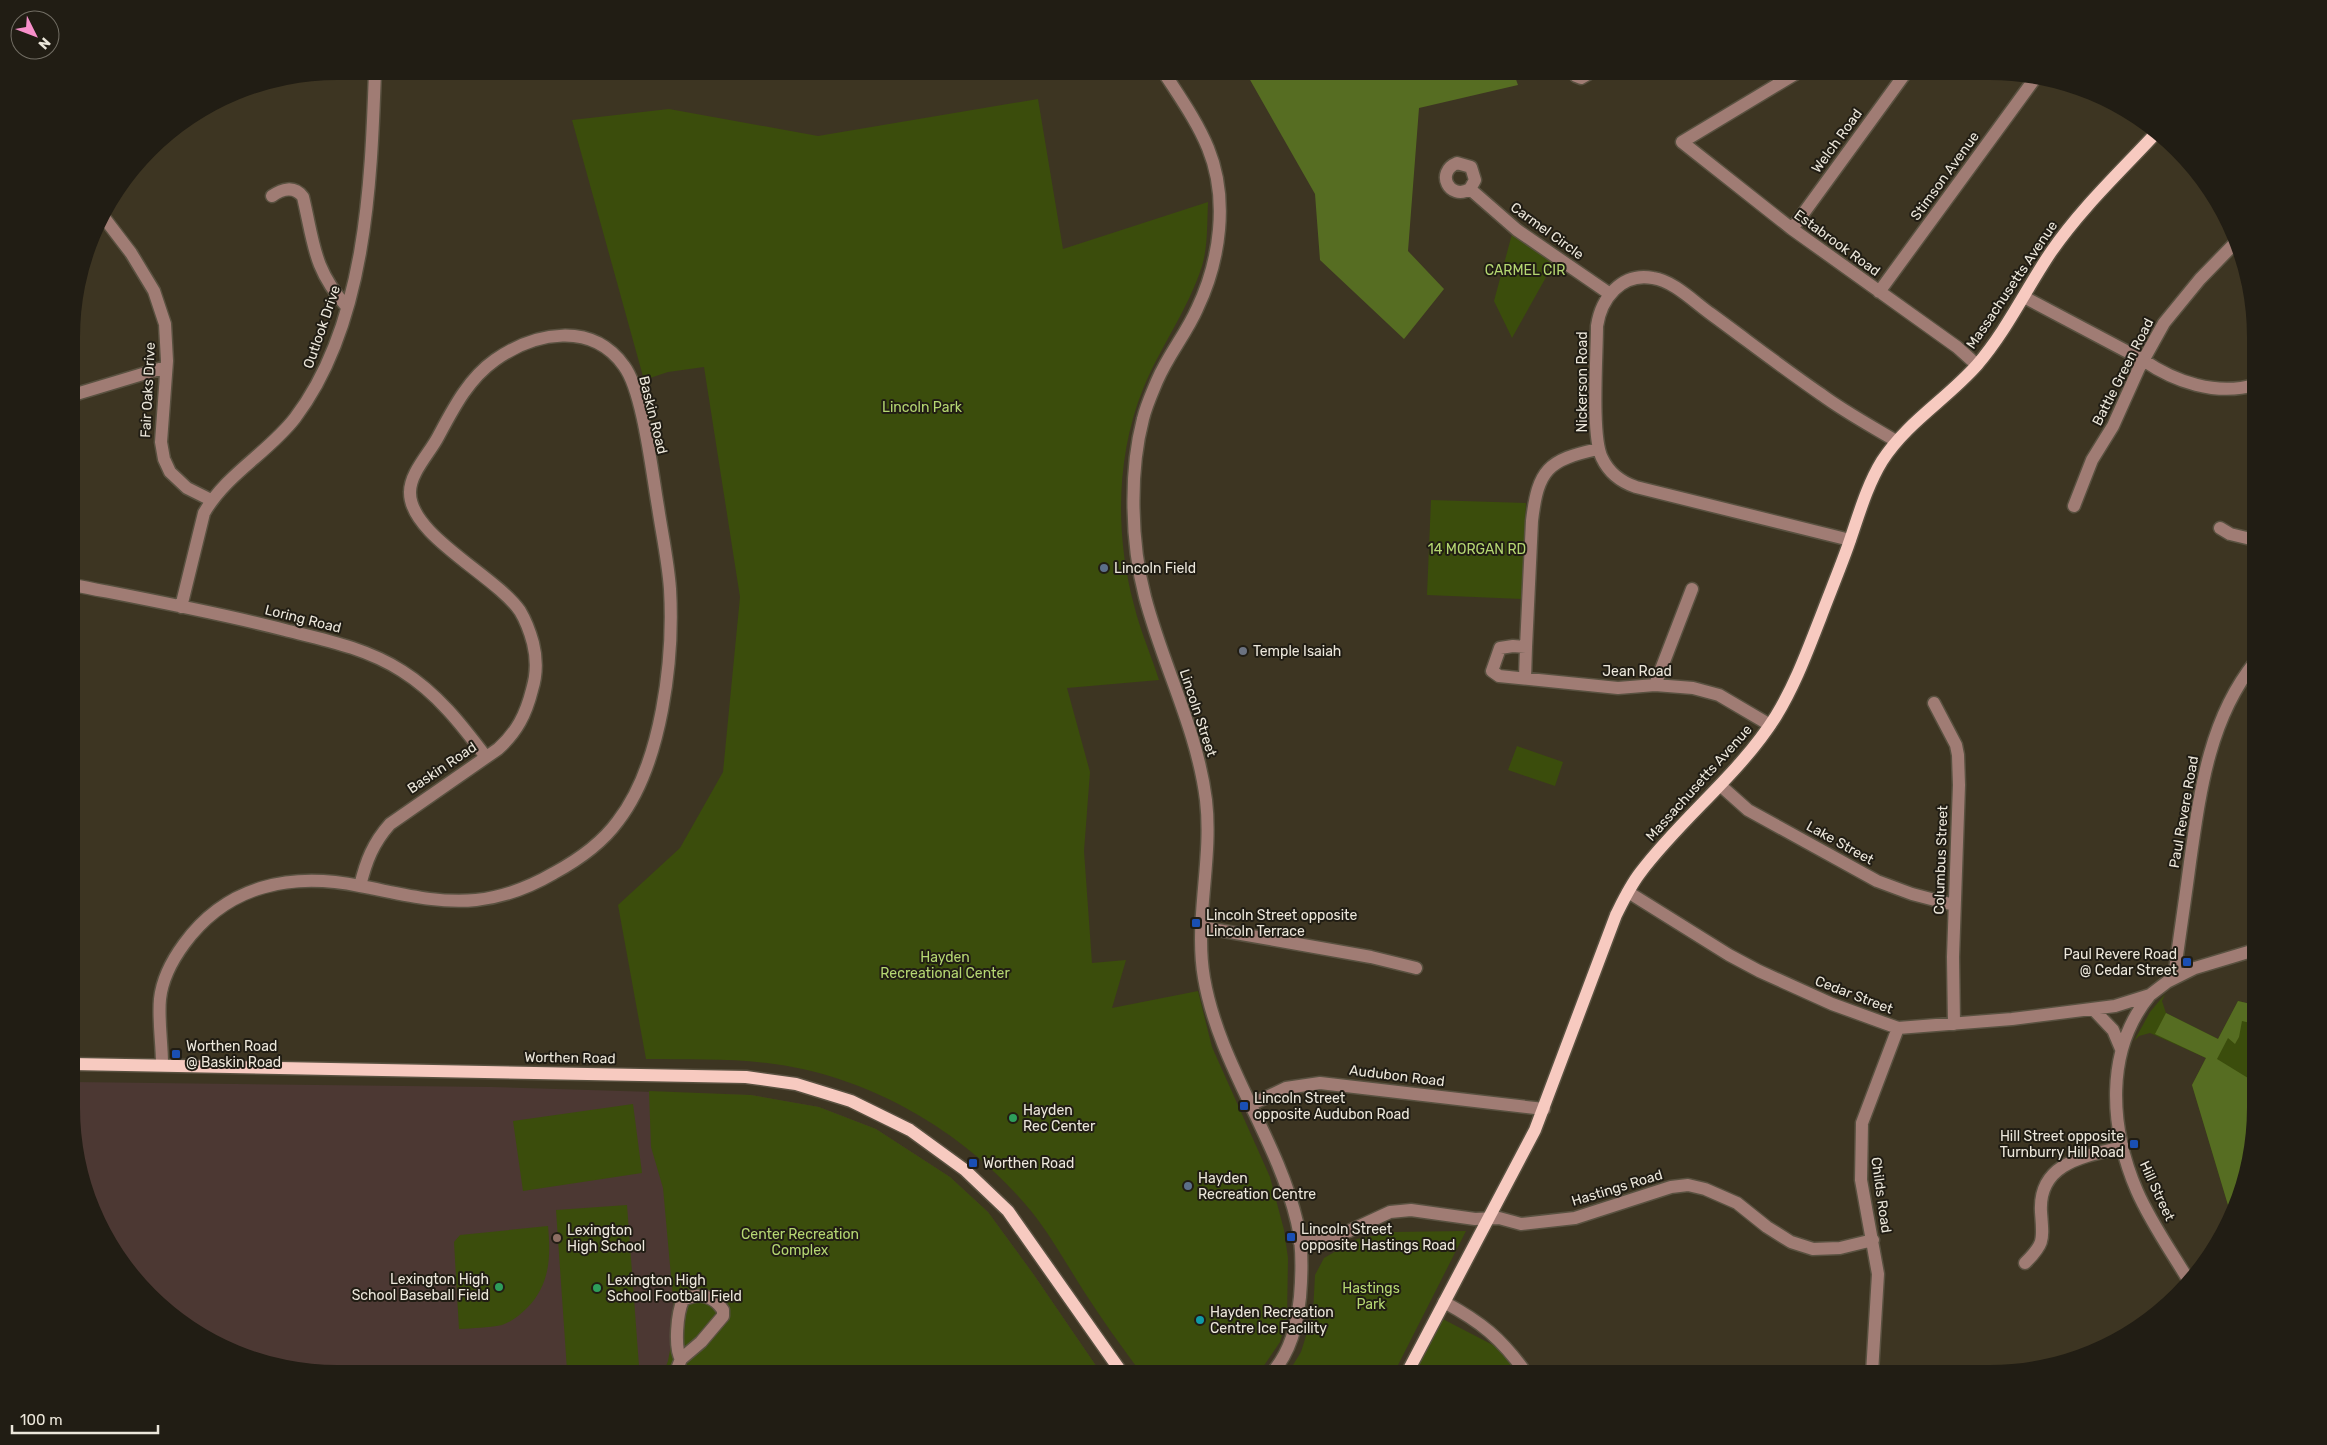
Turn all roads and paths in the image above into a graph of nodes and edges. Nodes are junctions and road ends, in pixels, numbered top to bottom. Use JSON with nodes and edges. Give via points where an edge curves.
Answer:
{"nodes":[{"id":1,"x":374,"y":80,"type":"edge"},
{"id":2,"x":1169,"y":80,"type":"edge"},
{"id":3,"x":1785,"y":80,"type":"edge"},
{"id":4,"x":1900,"y":80,"type":"edge"},
{"id":5,"x":2031,"y":83,"type":"edge"},
{"id":6,"x":2151,"y":138,"type":"edge"},
{"id":7,"x":1470,"y":189,"type":"dead end"},
{"id":8,"x":272,"y":196,"type":"dead end"},
{"id":9,"x":107,"y":222,"type":"edge"},
{"id":10,"x":1792,"y":229,"type":"junction"},
{"id":11,"x":2231,"y":248,"type":"edge"},
{"id":12,"x":1879,"y":292,"type":"junction"},
{"id":13,"x":1610,"y":294,"type":"junction"},
{"id":14,"x":2024,"y":297,"type":"junction"},
{"id":15,"x":347,"y":307,"type":"junction"},
{"id":16,"x":2143,"y":360,"type":"junction"},
{"id":17,"x":1977,"y":365,"type":"junction"},
{"id":18,"x":166,"y":367,"type":"junction"},
{"id":19,"x":2247,"y":386,"type":"edge"},
{"id":20,"x":80,"y":393,"type":"edge"},
{"id":21,"x":1896,"y":441,"type":"junction"},
{"id":22,"x":1598,"y":449,"type":"junction"},
{"id":23,"x":211,"y":500,"type":"junction"},
{"id":24,"x":2074,"y":506,"type":"dead end"},
{"id":25,"x":2220,"y":528,"type":"dead end"},
{"id":26,"x":2247,"y":539,"type":"edge"},
{"id":27,"x":1850,"y":540,"type":"junction"},
{"id":28,"x":80,"y":586,"type":"edge"},
{"id":29,"x":1692,"y":589,"type":"dead end"},
{"id":30,"x":181,"y":606,"type":"junction"},
{"id":31,"x":1526,"y":647,"type":"junction"},
{"id":32,"x":2247,"y":676,"type":"edge"},
{"id":33,"x":1525,"y":678,"type":"junction"},
{"id":34,"x":1655,"y":685,"type":"junction"},
{"id":35,"x":1934,"y":703,"type":"dead end"},
{"id":36,"x":1770,"y":726,"type":"junction"},
{"id":37,"x":486,"y":757,"type":"junction"},
{"id":38,"x":1721,"y":786,"type":"junction"},
{"id":39,"x":360,"y":886,"type":"junction"},
{"id":40,"x":1628,"y":892,"type":"junction"},
{"id":41,"x":1954,"y":905,"type":"junction"},
{"id":42,"x":1201,"y":927,"type":"junction"},
{"id":43,"x":2247,"y":952,"type":"edge"},
{"id":44,"x":1416,"y":968,"type":"dead end"},
{"id":45,"x":2174,"y":978,"type":"junction"},
{"id":46,"x":2150,"y":995,"type":"junction"},
{"id":47,"x":2094,"y":1010,"type":"junction"},
{"id":48,"x":1954,"y":1024,"type":"junction"},
{"id":49,"x":1898,"y":1028,"type":"junction"},
{"id":50,"x":2121,"y":1049,"type":"junction"},
{"id":51,"x":80,"y":1064,"type":"edge"},
{"id":52,"x":162,"y":1064,"type":"junction"},
{"id":53,"x":1250,"y":1105,"type":"junction"},
{"id":54,"x":1544,"y":1109,"type":"junction"},
{"id":55,"x":2122,"y":1147,"type":"junction"},
{"id":56,"x":1488,"y":1219,"type":"junction"},
{"id":57,"x":1873,"y":1240,"type":"junction"},
{"id":58,"x":1300,"y":1243,"type":"junction"},
{"id":59,"x":2025,"y":1263,"type":"dead end"},
{"id":60,"x":2185,"y":1274,"type":"edge"},
{"id":61,"x":1444,"y":1302,"type":"junction"},
{"id":62,"x":681,"y":1359,"type":"junction"},
{"id":63,"x":679,"y":1365,"type":"edge"},
{"id":64,"x":1116,"y":1365,"type":"edge"},
{"id":65,"x":1278,"y":1365,"type":"edge"},
{"id":66,"x":1412,"y":1365,"type":"edge"},
{"id":67,"x":1519,"y":1365,"type":"edge"},
{"id":68,"x":1872,"y":1365,"type":"edge"}],
"edges":[{"from":1,"to":15,"type":"street","name":"Outlook Drive","via":[[368,189],[356,272]]},
{"from":2,"to":42,"type":"street","name":"Lincoln Street","via":[[1210,150],[1219,195],[1220,226],[1214,264],[1199,306],[1158,378],[1143,419],[1135,475],[1135,544],[1144,595],[1196,748],[1206,802],[1208,859]]},
{"from":3,"to":10,"type":"street","name":"Estabrook Road","via":[[1682,142]]},
{"from":4,"to":10,"type":"street","name":"Welch Road"},
{"from":5,"to":12,"type":"street","name":"Stimson Avenue"},
{"from":6,"to":14,"type":"main road","name":"Massachusetts Avenue","via":[[2071,225]]},
{"from":7,"to":13,"type":"street","name":"Carmel Circle","via":[[1516,230]]},
{"from":8,"to":15,"type":"street","via":[[290,189],[300,192],[316,259],[324,277]]},
{"from":9,"to":18,"type":"street","name":"Fair Oaks Drive","via":[[154,291],[165,324]]},
{"from":10,"to":12,"type":"street","name":"Estabrook Road"},
{"from":11,"to":16,"type":"street","name":"Battle Green Road","via":[[2180,302]]},
{"from":12,"to":17,"type":"street","name":"Estabrook Road"},
{"from":13,"to":21,"type":"street","via":[[1622,283],[1640,277],[1661,280],[1688,296],[1823,396]]},
{"from":13,"to":22,"type":"street","name":"Nickerson Road","via":[[1601,309],[1597,326]]},
{"from":14,"to":16,"type":"street"},
{"from":14,"to":17,"type":"main road","name":"Massachusetts Avenue"},
{"from":15,"to":23,"type":"street","name":"Outlook Drive","via":[[328,362],[310,396],[274,442]]},
{"from":16,"to":19,"type":"street","via":[[2160,372],[2203,387],[2224,390]]},
{"from":16,"to":24,"type":"street","name":"Battle Green Road","via":[[2113,426],[2092,460]]},
{"from":17,"to":21,"type":"main road","name":"Massachusetts Avenue"},
{"from":18,"to":20,"type":"street"},
{"from":18,"to":23,"type":"street","name":"Fair Oaks Drive","via":[[161,442],[164,459],[170,472],[187,488]]},
{"from":21,"to":27,"type":"main road","name":"Massachusetts Avenue","via":[[1881,463]]},
{"from":22,"to":27,"type":"street","name":"Nickerson Road","via":[[1612,473],[1627,484]]},
{"from":22,"to":31,"type":"street","via":[[1559,461],[1548,470],[1540,484],[1532,521]]},
{"from":23,"to":30,"type":"street","name":"Outlook Drive","via":[[204,514]]},
{"from":25,"to":26,"type":"street"},
{"from":27,"to":36,"type":"main road","name":"Massachusetts Avenue","via":[[1791,690]]},
{"from":28,"to":30,"type":"street","name":"Loring Road"},
{"from":29,"to":34,"type":"street"},
{"from":30,"to":37,"type":"street","name":"Loring Road","via":[[360,649],[401,670],[428,690],[465,728]]},
{"from":31,"to":33,"type":"street"},
{"from":31,"to":33,"type":"street","name":"Jean Road","via":[[1500,648],[1492,671],[1499,676]]},
{"from":32,"to":45,"type":"street","name":"Paul Revere Road","via":[[2222,718],[2206,766]]},
{"from":33,"to":34,"type":"street","name":"Jean Road","via":[[1618,688]]},
{"from":34,"to":36,"type":"street","name":"Jean Road","via":[[1693,688],[1718,695]]},
{"from":35,"to":41,"type":"street","name":"Columbus Street","via":[[1958,755],[1960,785]]},
{"from":36,"to":38,"type":"main road","name":"Massachusetts Avenue"},
{"from":37,"to":39,"type":"street","name":"Baskin Road","via":[[390,824],[366,859]]},
{"from":37,"to":39,"type":"street","name":"Baskin Road","via":[[511,737],[529,702],[536,680],[536,657],[530,631],[520,611],[502,591],[428,531],[412,508],[409,490],[463,392],[482,371],[512,349],[534,340],[563,335],[588,337],[607,349],[624,366],[633,384],[643,422],[668,573],[670,614],[664,693],[653,752],[643,781],[618,822],[596,844],[531,886],[483,899],[450,900],[414,897]]},
{"from":38,"to":40,"type":"main road","name":"Massachusetts Avenue","via":[[1649,862]]},
{"from":38,"to":41,"type":"street","name":"Lake Street","via":[[1748,810],[1877,881]]},
{"from":39,"to":52,"type":"street","name":"Baskin Road","via":[[337,881],[279,882],[230,900],[207,917],[179,951],[164,981],[160,999]]},
{"from":40,"to":49,"type":"street","name":"Cedar Street","via":[[1759,971],[1832,1004]]},
{"from":40,"to":54,"type":"main road","name":"Massachusetts Avenue","via":[[1616,915]]},
{"from":41,"to":48,"type":"street","name":"Columbus Street"},
{"from":42,"to":44,"type":"street"},
{"from":42,"to":53,"type":"street","name":"Lincoln Street","via":[[1200,952],[1209,1000],[1226,1055]]},
{"from":43,"to":45,"type":"street","name":"Cedar Street"},
{"from":45,"to":46,"type":"street","name":"Cedar Street"},
{"from":46,"to":47,"type":"street","name":"Cedar Street"},
{"from":46,"to":50,"type":"street","name":"Hill Street","via":[[2132,1023]]},
{"from":47,"to":48,"type":"street","name":"Cedar Street"},
{"from":47,"to":50,"type":"street","via":[[2113,1030]]},
{"from":48,"to":49,"type":"street","name":"Cedar Street"},
{"from":49,"to":57,"type":"street","name":"Childs Road","via":[[1862,1123],[1862,1180]]},
{"from":50,"to":55,"type":"street","name":"Hill Street","via":[[2117,1086]]},
{"from":51,"to":52,"type":"main road","name":"Worthen Road"},
{"from":52,"to":64,"type":"main road","name":"Worthen Road","via":[[746,1077],[827,1092],[910,1130],[972,1177],[1008,1211]]},
{"from":53,"to":54,"type":"street","name":"Audubon Road","via":[[1286,1088],[1320,1083]]},
{"from":53,"to":58,"type":"street","name":"Lincoln Street","via":[[1284,1182],[1297,1221]]},
{"from":54,"to":56,"type":"main road","name":"Massachusetts Avenue"},
{"from":55,"to":59,"type":"street","via":[[2072,1161],[2050,1178],[2042,1194],[2040,1248]]},
{"from":55,"to":60,"type":"street","name":"Hill Street","via":[[2144,1206]]},
{"from":56,"to":57,"type":"street","name":"Hastings Road","via":[[1499,1218],[1521,1224],[1575,1218],[1671,1187],[1688,1185],[1737,1203],[1791,1242],[1813,1249],[1840,1248]]},
{"from":56,"to":58,"type":"street","name":"Hastings Road","via":[[1475,1220],[1411,1210],[1390,1212],[1333,1236]]},
{"from":56,"to":61,"type":"main road","name":"Massachusetts Avenue"},
{"from":57,"to":68,"type":"street","name":"Childs Road","via":[[1878,1274]]},
{"from":58,"to":65,"type":"street","name":"Lincoln Street","via":[[1296,1326]]},
{"from":61,"to":66,"type":"main road","name":"Massachusetts Avenue"},
{"from":61,"to":67,"type":"street","via":[[1492,1332]]},
{"from":62,"to":62,"type":"street","via":[[723,1316],[723,1310],[712,1299],[696,1296],[683,1300],[678,1332]]},
{"from":62,"to":63,"type":"street"}]}
